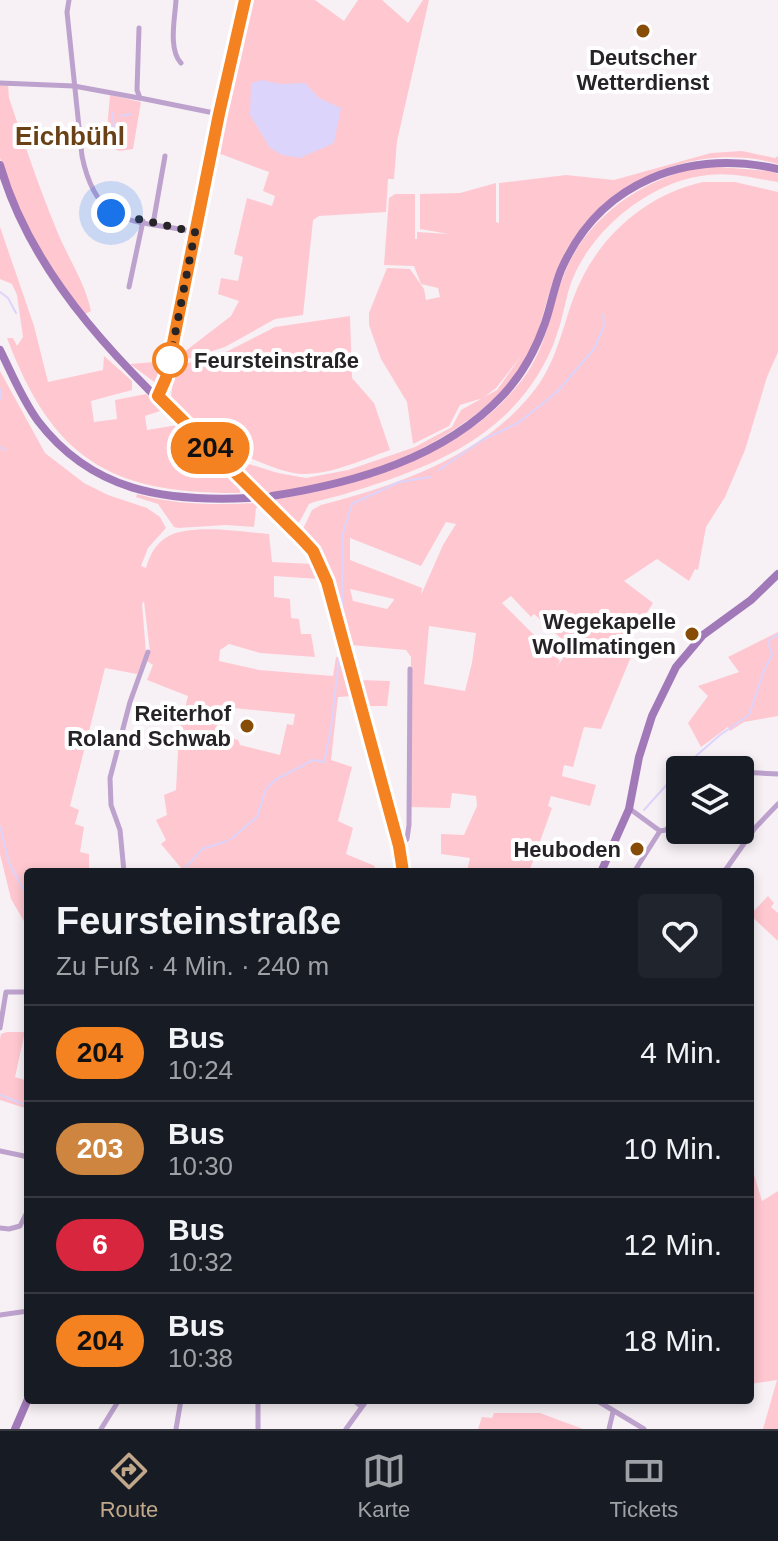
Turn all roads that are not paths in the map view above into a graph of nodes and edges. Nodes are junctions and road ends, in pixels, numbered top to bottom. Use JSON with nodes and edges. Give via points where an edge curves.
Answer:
{"nodes":[{"id":1,"x":69,"y":0,"type":"edge"},
{"id":2,"x":176,"y":0,"type":"edge"},
{"id":3,"x":245,"y":0,"type":"edge"},
{"id":4,"x":139,"y":28,"type":"dead end"},
{"id":5,"x":181,"y":63,"type":"dead end"},
{"id":6,"x":0,"y":83,"type":"edge"},
{"id":7,"x":74,"y":86,"type":"junction"},
{"id":8,"x":140,"y":98,"type":"junction"},
{"id":9,"x":219,"y":114,"type":"junction"},
{"id":10,"x":165,"y":156,"type":"dead end"},
{"id":11,"x":0,"y":165,"type":"edge"},
{"id":12,"x":778,"y":169,"type":"edge"},
{"id":13,"x":143,"y":221,"type":"junction"},
{"id":14,"x":153,"y":224,"type":"junction"},
{"id":15,"x":195,"y":232,"type":"junction"},
{"id":16,"x":129,"y":287,"type":"dead end"},
{"id":17,"x":0,"y":350,"type":"edge"},
{"id":18,"x":158,"y":396,"type":"junction"},
{"id":19,"x":272,"y":496,"type":"dead end"},
{"id":20,"x":249,"y":498,"type":"dead end"},
{"id":21,"x":778,"y":574,"type":"edge"},
{"id":22,"x":148,"y":652,"type":"dead end"},
{"id":23,"x":410,"y":669,"type":"dead end"},
{"id":24,"x":754,"y":773,"type":"edge"},
{"id":25,"x":778,"y":774,"type":"edge"},
{"id":26,"x":778,"y":804,"type":"edge"},
{"id":27,"x":629,"y":809,"type":"junction"},
{"id":28,"x":666,"y":830,"type":"edge"},
{"id":29,"x":660,"y":831,"type":"junction"},
{"id":30,"x":399,"y":846,"type":"junction"},
{"id":31,"x":124,"y":868,"type":"edge"},
{"id":32,"x":402,"y":868,"type":"edge"},
{"id":33,"x":603,"y":868,"type":"edge"},
{"id":34,"x":637,"y":868,"type":"edge"},
{"id":35,"x":727,"y":868,"type":"edge"},
{"id":36,"x":3,"y":991,"type":"edge"},
{"id":37,"x":24,"y":992,"type":"edge"},
{"id":38,"x":2,"y":1006,"type":"edge"},
{"id":39,"x":0,"y":1028,"type":"edge"},
{"id":40,"x":0,"y":1151,"type":"edge"},
{"id":41,"x":24,"y":1156,"type":"edge"},
{"id":42,"x":24,"y":1218,"type":"edge"},
{"id":43,"x":0,"y":1228,"type":"edge"},
{"id":44,"x":24,"y":1312,"type":"edge"},
{"id":45,"x":0,"y":1315,"type":"edge"},
{"id":46,"x":26,"y":1404,"type":"edge"},
{"id":47,"x":117,"y":1404,"type":"edge"},
{"id":48,"x":180,"y":1404,"type":"edge"},
{"id":49,"x":258,"y":1404,"type":"edge"},
{"id":50,"x":358,"y":1404,"type":"edge"},
{"id":51,"x":602,"y":1404,"type":"edge"},
{"id":52,"x":361,"y":1406,"type":"joint"},
{"id":53,"x":613,"y":1412,"type":"junction"},
{"id":54,"x":15,"y":1429,"type":"edge"},
{"id":55,"x":101,"y":1429,"type":"edge"},
{"id":56,"x":176,"y":1429,"type":"edge"},
{"id":57,"x":258,"y":1429,"type":"edge"},
{"id":58,"x":346,"y":1429,"type":"edge"},
{"id":59,"x":609,"y":1429,"type":"edge"},
{"id":60,"x":644,"y":1429,"type":"edge"}],
"edges":[{"from":1,"to":7,"type":"street"},
{"from":2,"to":5,"type":"street","via":[[174,43]]},
{"from":3,"to":9,"type":"street"},
{"from":4,"to":8,"type":"street"},
{"from":6,"to":7,"type":"street"},
{"from":7,"to":8,"type":"street"},
{"from":7,"to":13,"type":"street","via":[[82,156],[94,195],[111,213]]},
{"from":8,"to":9,"type":"street"},
{"from":9,"to":15,"type":"street"},
{"from":10,"to":14,"type":"street"},
{"from":11,"to":18,"type":"main road","via":[[19,217],[61,286],[104,342]]},
{"from":12,"to":19,"type":"main road","via":[[752,163],[695,164],[648,179],[623,194],[577,240],[560,272],[531,357],[483,414],[447,440],[391,465],[337,484]]},
{"from":13,"to":14,"type":"street"},
{"from":13,"to":16,"type":"street"},
{"from":14,"to":15,"type":"street"},
{"from":15,"to":18,"type":"street"},
{"from":17,"to":20,"type":"main road","via":[[38,420],[87,468],[160,496]]},
{"from":18,"to":30,"type":"main road","bridge":true,"via":[[321,564]]},
{"from":21,"to":27,"type":"main road","via":[[682,657],[652,716]]},
{"from":22,"to":31,"type":"street","via":[[110,778]]},
{"from":23,"to":30,"type":"street","via":[[409,825],[407,839]]},
{"from":24,"to":25,"type":"street"},
{"from":26,"to":35,"type":"street"},
{"from":27,"to":29,"type":"street"},
{"from":27,"to":33,"type":"main road"},
{"from":28,"to":29,"type":"street"},
{"from":29,"to":34,"type":"street"},
{"from":30,"to":32,"type":"main road"},
{"from":36,"to":37,"type":"street"},
{"from":36,"to":38,"type":"street"},
{"from":38,"to":39,"type":"street"},
{"from":40,"to":41,"type":"street"},
{"from":42,"to":43,"type":"street","via":[[20,1226]]},
{"from":44,"to":45,"type":"street"},
{"from":46,"to":54,"type":"main road"},
{"from":47,"to":55,"type":"street"},
{"from":48,"to":56,"type":"street"},
{"from":49,"to":57,"type":"street"},
{"from":50,"to":52,"type":"street"},
{"from":51,"to":53,"type":"street"},
{"from":52,"to":58,"type":"street"},
{"from":53,"to":59,"type":"street"},
{"from":53,"to":60,"type":"street"}]}
